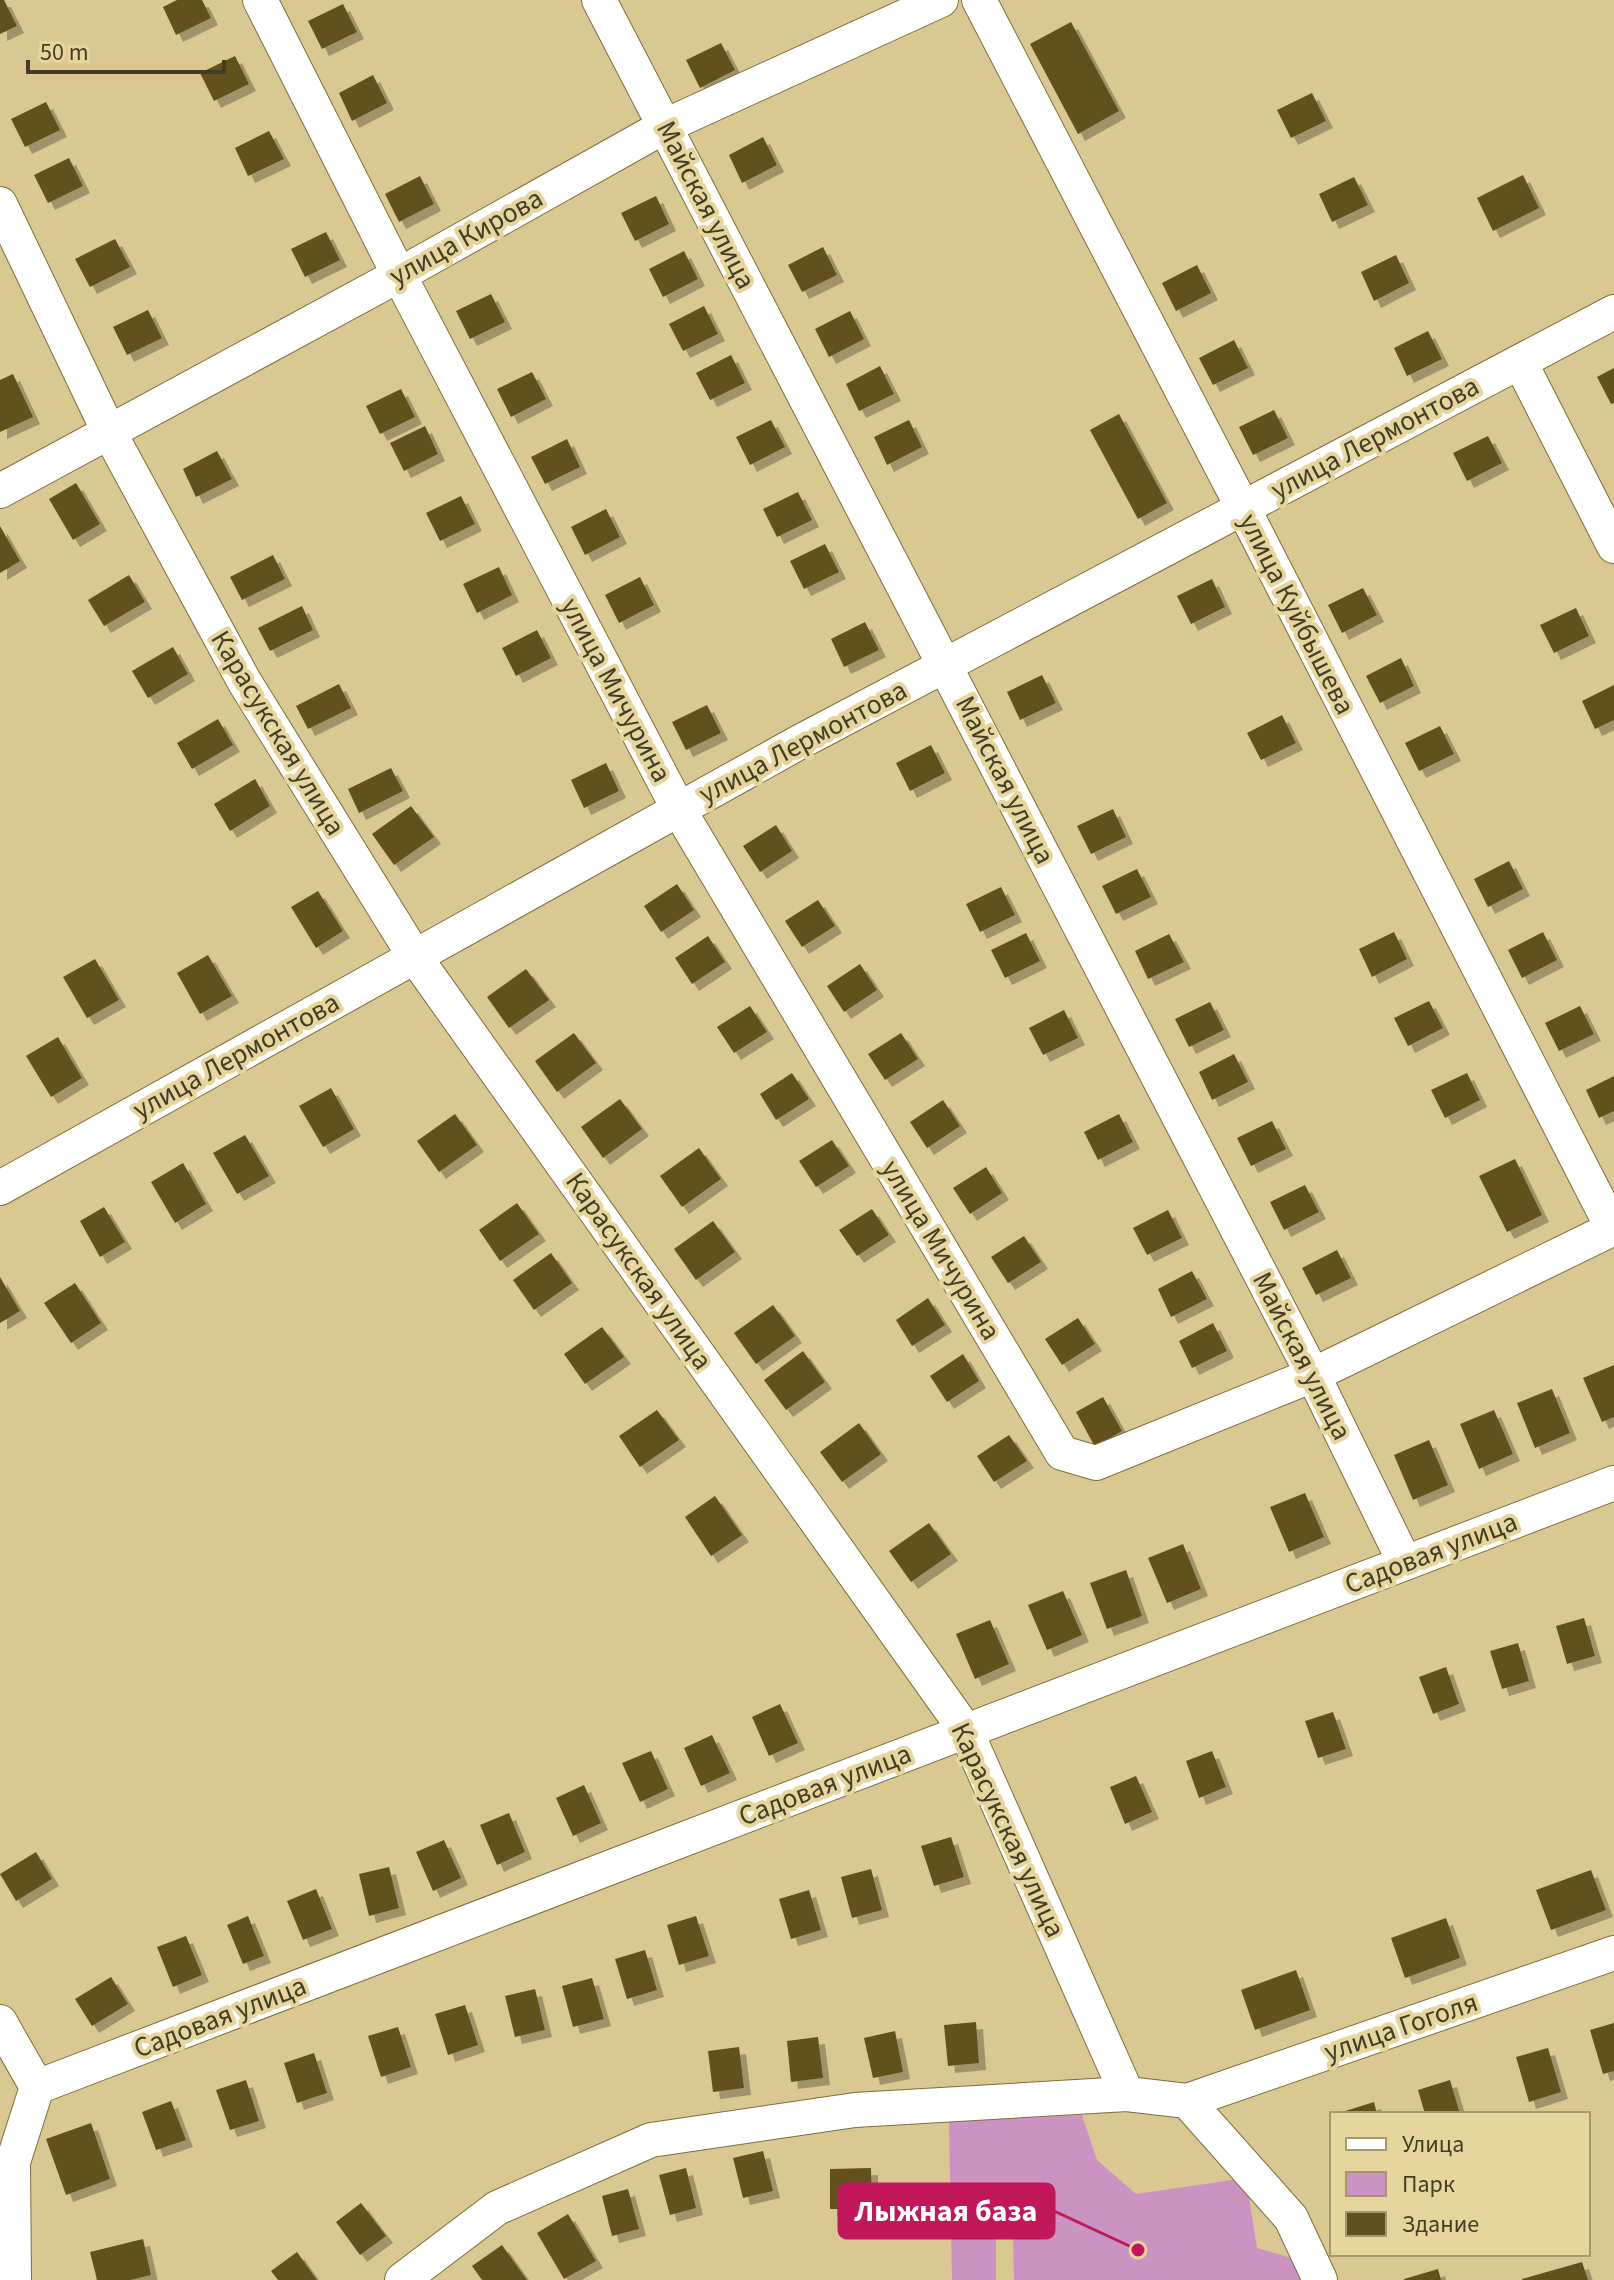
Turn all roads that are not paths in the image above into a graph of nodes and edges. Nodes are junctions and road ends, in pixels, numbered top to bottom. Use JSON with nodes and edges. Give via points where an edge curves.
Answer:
{"nodes":[{"id":1,"x":260,"y":0,"type":"edge"},
{"id":2,"x":599,"y":0,"type":"edge"},
{"id":3,"x":941,"y":0,"type":"edge"},
{"id":4,"x":979,"y":0,"type":"edge"},
{"id":5,"x":665,"y":126,"type":"junction"},
{"id":6,"x":0,"y":204,"type":"edge"},
{"id":7,"x":399,"y":275,"type":"junction"},
{"id":8,"x":1614,"y":312,"type":"edge"},
{"id":9,"x":1520,"y":362,"type":"junction"},
{"id":10,"x":109,"y":432,"type":"junction"},
{"id":11,"x":0,"y":491,"type":"edge"},
{"id":12,"x":1243,"y":508,"type":"junction"},
{"id":13,"x":1614,"y":546,"type":"edge"},
{"id":14,"x":945,"y":665,"type":"junction"},
{"id":15,"x":679,"y":810,"type":"junction"},
{"id":16,"x":415,"y":957,"type":"junction"},
{"id":17,"x":0,"y":1188,"type":"edge"},
{"id":18,"x":1613,"y":1229,"type":"edge"},
{"id":19,"x":1313,"y":1375,"type":"junction"},
{"id":20,"x":1614,"y":1483,"type":"edge"},
{"id":21,"x":1405,"y":1563,"type":"junction"},
{"id":22,"x":966,"y":1731,"type":"junction"},
{"id":23,"x":1614,"y":1953,"type":"edge"},
{"id":24,"x":0,"y":2022,"type":"edge"},
{"id":25,"x":37,"y":2087,"type":"junction"},
{"id":26,"x":1127,"y":2094,"type":"junction"},
{"id":27,"x":1187,"y":2101,"type":"junction"},
{"id":28,"x":14,"y":2280,"type":"edge"},
{"id":29,"x":402,"y":2280,"type":"edge"},
{"id":30,"x":1320,"y":2280,"type":"edge"}],
"edges":[{"from":1,"to":7,"type":"street","name":"улица Мичурина"},
{"from":2,"to":5,"type":"street","name":"Майская улица"},
{"from":3,"to":5,"type":"street","name":"улица Кирова"},
{"from":4,"to":12,"type":"street","name":"улица Куйбышева"},
{"from":5,"to":7,"type":"street","name":"улица Кирова"},
{"from":5,"to":14,"type":"street","name":"Майская улица"},
{"from":6,"to":10,"type":"street","name":"Карасукская улица"},
{"from":7,"to":10,"type":"street","name":"улица Кирова"},
{"from":7,"to":15,"type":"street","name":"улица Мичурина"},
{"from":8,"to":9,"type":"street","name":"улица Лермонтова"},
{"from":9,"to":12,"type":"street","name":"улица Лермонтова"},
{"from":9,"to":13,"type":"street"},
{"from":10,"to":11,"type":"street","name":"улица Кирова"},
{"from":10,"to":16,"type":"street","name":"Карасукская улица","via":[[244,681]]},
{"from":12,"to":14,"type":"street","name":"улица Лермонтова"},
{"from":12,"to":18,"type":"street","name":"улица Куйбышева"},
{"from":14,"to":15,"type":"street","name":"улица Лермонтова"},
{"from":14,"to":19,"type":"street","name":"Майская улица"},
{"from":15,"to":16,"type":"street","name":"улица Лермонтова"},
{"from":15,"to":19,"type":"street","name":"улица Мичурина","via":[[1062,1453],[1096,1463]]},
{"from":16,"to":17,"type":"street","name":"улица Лермонтова"},
{"from":16,"to":22,"type":"street","name":"Карасукская улица"},
{"from":18,"to":19,"type":"street"},
{"from":19,"to":21,"type":"street","name":"Майская улица"},
{"from":20,"to":21,"type":"street","name":"Садовая улица"},
{"from":21,"to":22,"type":"street","name":"Садовая улица"},
{"from":22,"to":25,"type":"street","name":"Садовая улица"},
{"from":22,"to":26,"type":"street","name":"Карасукская улица"},
{"from":23,"to":27,"type":"street","name":"улица Гоголя"},
{"from":24,"to":25,"type":"street"},
{"from":25,"to":28,"type":"street","via":[[13,2162]]},
{"from":26,"to":27,"type":"street"},
{"from":26,"to":29,"type":"street","via":[[855,2110],[651,2140],[497,2208]]},
{"from":27,"to":30,"type":"street","via":[[1291,2218]]}]}
